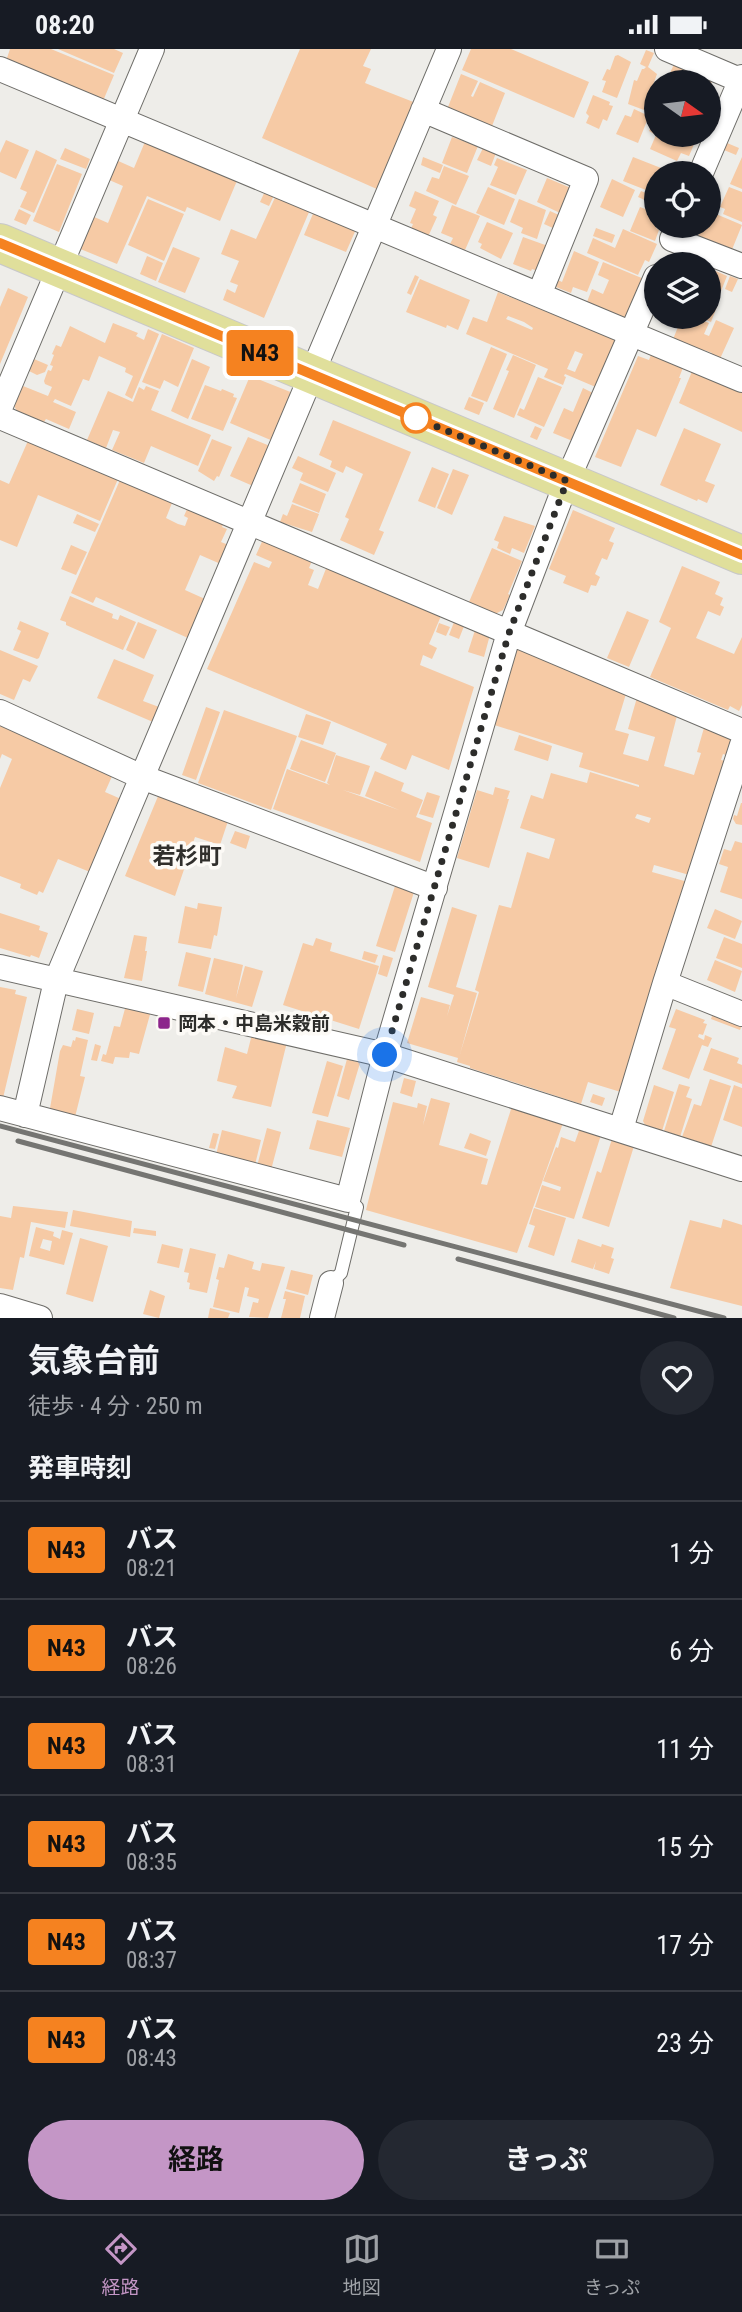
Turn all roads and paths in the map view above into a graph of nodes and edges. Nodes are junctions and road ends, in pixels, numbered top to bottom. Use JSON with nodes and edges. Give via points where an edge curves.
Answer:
{"nodes":[{"id":1,"x":152,"y":49,"type":"edge"},
{"id":2,"x":449,"y":49,"type":"edge"},
{"id":3,"x":667,"y":49,"type":"edge"},
{"id":4,"x":0,"y":69,"type":"edge"},
{"id":5,"x":741,"y":79,"type":"edge"},
{"id":6,"x":423,"y":110,"type":"junction"},
{"id":7,"x":122,"y":120,"type":"junction"},
{"id":8,"x":706,"y":161,"type":"edge"},
{"id":9,"x":374,"y":226,"type":"junction"},
{"id":10,"x":685,"y":238,"type":"edge"},
{"id":11,"x":0,"y":243,"type":"edge"},
{"id":12,"x":742,"y":266,"type":"edge"},
{"id":13,"x":59,"y":268,"type":"junction"},
{"id":14,"x":539,"y":295,"type":"junction"},
{"id":15,"x":644,"y":305,"type":"edge"},
{"id":16,"x":632,"y":333,"type":"junction"},
{"id":17,"x":312,"y":375,"type":"junction"},
{"id":18,"x":742,"y":380,"type":"edge"},
{"id":19,"x":0,"y":408,"type":"edge"},
{"id":20,"x":0,"y":417,"type":"edge"},
{"id":21,"x":567,"y":481,"type":"junction"},
{"id":22,"x":250,"y":523,"type":"junction"},
{"id":23,"x":742,"y":555,"type":"edge"},
{"id":24,"x":509,"y":633,"type":"junction"},
{"id":25,"x":0,"y":712,"type":"edge"},
{"id":26,"x":742,"y":731,"type":"edge"},
{"id":27,"x":742,"y":745,"type":"edge"},
{"id":28,"x":142,"y":777,"type":"junction"},
{"id":29,"x":435,"y":888,"type":"junction"},
{"id":30,"x":0,"y":967,"type":"edge"},
{"id":31,"x":56,"y":981,"type":"junction"},
{"id":32,"x":665,"y":983,"type":"junction"},
{"id":33,"x":742,"y":1014,"type":"edge"},
{"id":34,"x":385,"y":1055,"type":"junction"},
{"id":35,"x":0,"y":1108,"type":"edge"},
{"id":36,"x":25,"y":1115,"type":"junction"},
{"id":37,"x":621,"y":1129,"type":"junction"},
{"id":38,"x":742,"y":1169,"type":"edge"},
{"id":39,"x":348,"y":1200,"type":"junction"},
{"id":40,"x":331,"y":1283,"type":"joint"},
{"id":41,"x":0,"y":1306,"type":"edge"},
{"id":42,"x":40,"y":1318,"type":"edge"},
{"id":43,"x":322,"y":1318,"type":"edge"}],
"edges":[{"from":1,"to":7,"type":"street"},
{"from":2,"to":6,"type":"street"},
{"from":3,"to":5,"type":"street"},
{"from":4,"to":7,"type":"street"},
{"from":5,"to":8,"type":"street"},
{"from":6,"to":9,"type":"street"},
{"from":6,"to":14,"type":"street","via":[[586,179]]},
{"from":7,"to":9,"type":"street"},
{"from":7,"to":13,"type":"street"},
{"from":9,"to":14,"type":"street"},
{"from":9,"to":17,"type":"street"},
{"from":10,"to":12,"type":"street"},
{"from":11,"to":13,"type":"main road"},
{"from":13,"to":17,"type":"main road"},
{"from":13,"to":19,"type":"street"},
{"from":14,"to":16,"type":"street"},
{"from":15,"to":16,"type":"street"},
{"from":16,"to":18,"type":"street"},
{"from":16,"to":21,"type":"street"},
{"from":17,"to":21,"type":"main road"},
{"from":17,"to":22,"type":"street"},
{"from":20,"to":22,"type":"street"},
{"from":21,"to":23,"type":"main road"},
{"from":21,"to":24,"type":"street"},
{"from":22,"to":24,"type":"street"},
{"from":22,"to":28,"type":"street"},
{"from":24,"to":26,"type":"street"},
{"from":24,"to":29,"type":"street"},
{"from":25,"to":28,"type":"street"},
{"from":27,"to":32,"type":"street"},
{"from":28,"to":29,"type":"street"},
{"from":28,"to":31,"type":"street"},
{"from":29,"to":34,"type":"street"},
{"from":30,"to":31,"type":"street"},
{"from":31,"to":34,"type":"street"},
{"from":31,"to":36,"type":"street"},
{"from":32,"to":33,"type":"street"},
{"from":32,"to":37,"type":"street"},
{"from":34,"to":37,"type":"street"},
{"from":34,"to":39,"type":"street"},
{"from":35,"to":36,"type":"street"},
{"from":36,"to":39,"type":"street"},
{"from":37,"to":38,"type":"street"},
{"from":39,"to":40,"type":"lane","via":[[357,1207],[341,1273]]},
{"from":40,"to":43,"type":"street"},
{"from":41,"to":42,"type":"street"}]}
